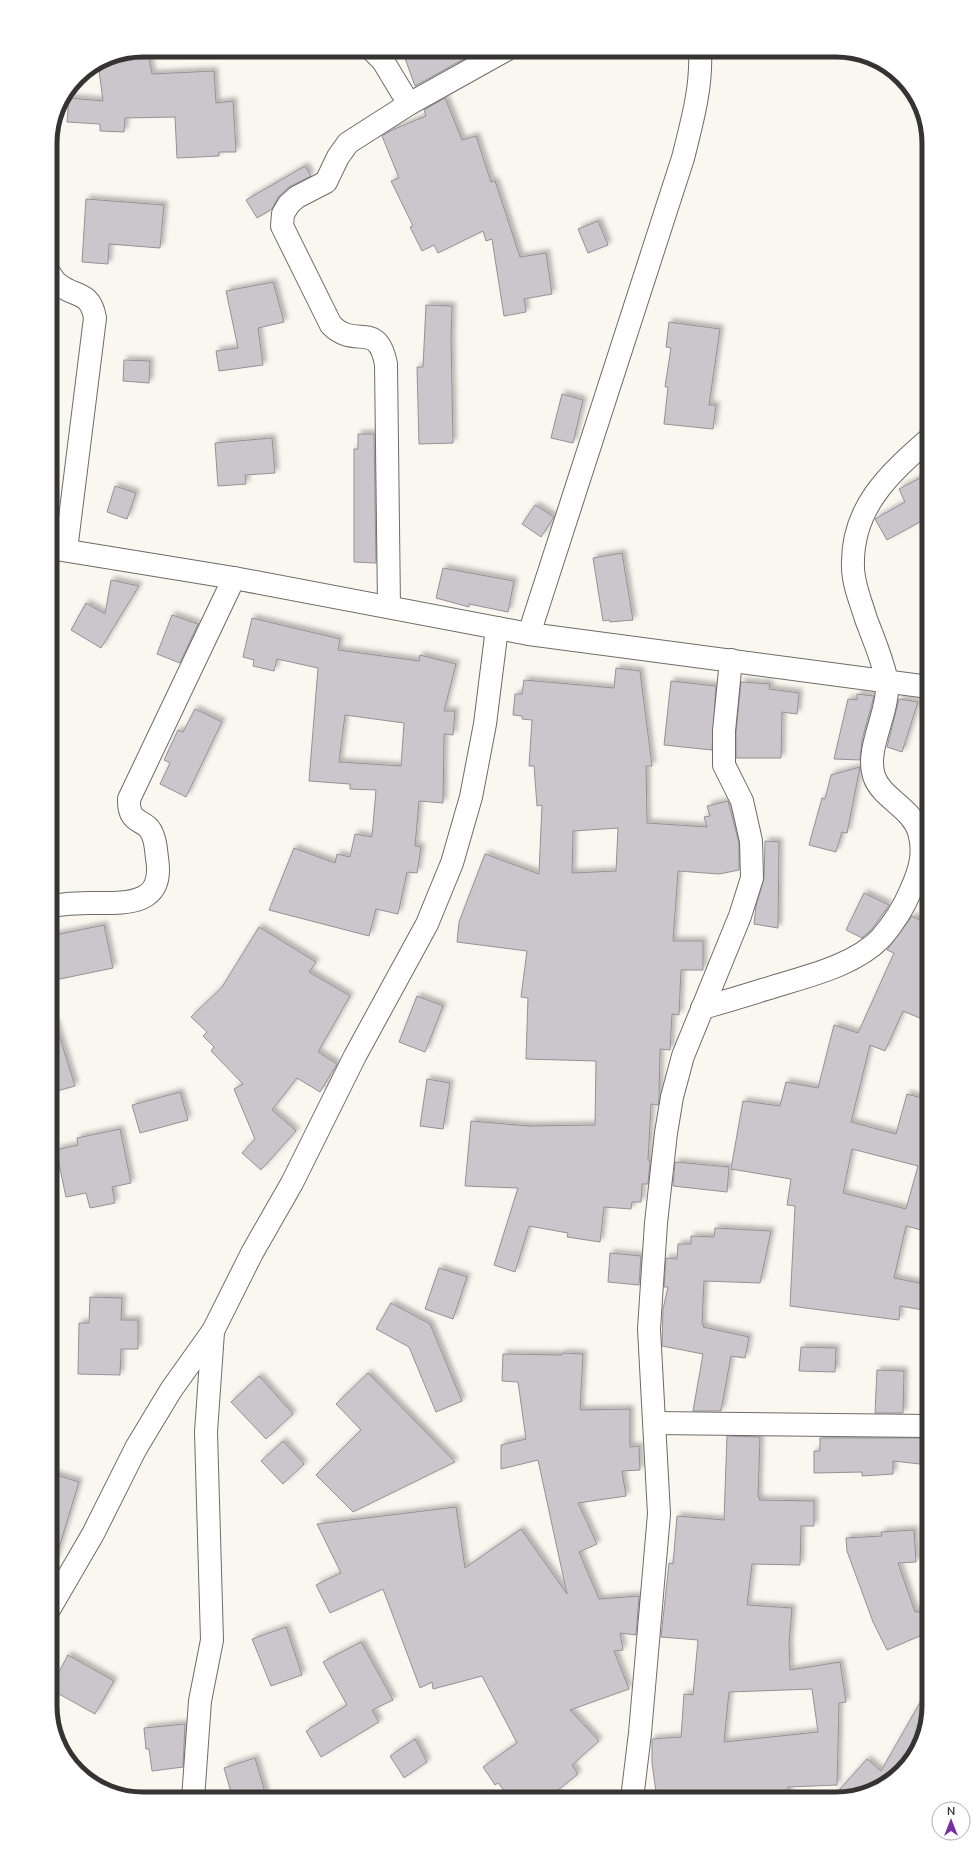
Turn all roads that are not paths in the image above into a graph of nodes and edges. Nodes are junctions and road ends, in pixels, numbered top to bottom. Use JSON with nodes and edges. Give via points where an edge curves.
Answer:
{"nodes":[{"id":1,"x":379,"y":57,"type":"edge"},
{"id":2,"x":493,"y":57,"type":"edge"},
{"id":3,"x":700,"y":57,"type":"edge"},
{"id":4,"x":409,"y":104,"type":"junction"},
{"id":5,"x":57,"y":283,"type":"edge"},
{"id":6,"x":922,"y":445,"type":"edge"},
{"id":7,"x":58,"y":549,"type":"edge"},
{"id":8,"x":234,"y":578,"type":"junction"},
{"id":9,"x":389,"y":607,"type":"junction"},
{"id":10,"x":497,"y":628,"type":"junction"},
{"id":11,"x":530,"y":634,"type":"junction"},
{"id":12,"x":731,"y":660,"type":"junction"},
{"id":13,"x":887,"y":682,"type":"junction"},
{"id":14,"x":922,"y":686,"type":"edge"},
{"id":15,"x":57,"y":905,"type":"edge"},
{"id":16,"x":702,"y":1008,"type":"junction"},
{"id":17,"x":213,"y":1331,"type":"junction"},
{"id":18,"x":655,"y":1424,"type":"junction"},
{"id":19,"x":922,"y":1426,"type":"edge"},
{"id":20,"x":57,"y":1596,"type":"edge"},
{"id":21,"x":194,"y":1792,"type":"edge"},
{"id":22,"x":633,"y":1792,"type":"edge"}],
"edges":[{"from":1,"to":4,"type":"street"},
{"from":2,"to":4,"type":"street"},
{"from":3,"to":11,"type":"street","via":[[696,106],[683,158]]},
{"from":4,"to":9,"type":"street","via":[[348,143],[326,182],[289,204],[283,214],[282,226],[331,325],[348,337],[373,339],[379,343],[383,351],[386,364]]},
{"from":5,"to":7,"type":"street","via":[[82,296],[93,306],[95,318]]},
{"from":6,"to":13,"type":"street","via":[[895,469],[876,491],[862,514],[855,543],[853,568],[858,592]]},
{"from":7,"to":8,"type":"street"},
{"from":8,"to":9,"type":"street"},
{"from":8,"to":15,"type":"street","via":[[129,798],[128,810],[134,818],[148,827],[153,836],[159,870],[156,883],[150,893],[133,902]]},
{"from":9,"to":10,"type":"street"},
{"from":10,"to":11,"type":"street"},
{"from":10,"to":17,"type":"street","via":[[480,760],[452,863],[427,924],[355,1056],[292,1183],[252,1253]]},
{"from":11,"to":12,"type":"street"},
{"from":12,"to":13,"type":"street"},
{"from":12,"to":16,"type":"street","via":[[724,731],[724,765],[742,801],[751,841],[752,878],[740,916]]},
{"from":13,"to":14,"type":"street"},
{"from":13,"to":16,"type":"street","via":[[887,702],[873,751],[874,777],[880,787],[912,818],[922,843],[920,870],[905,905],[880,938],[847,962]]},
{"from":16,"to":18,"type":"street","via":[[683,1056],[672,1097],[656,1223],[649,1329]]},
{"from":17,"to":20,"type":"street","via":[[171,1390],[136,1448],[93,1534]]},
{"from":17,"to":21,"type":"street","via":[[206,1432],[212,1640],[200,1701]]},
{"from":18,"to":19,"type":"street"},
{"from":18,"to":22,"type":"street","via":[[659,1514]]}]}
